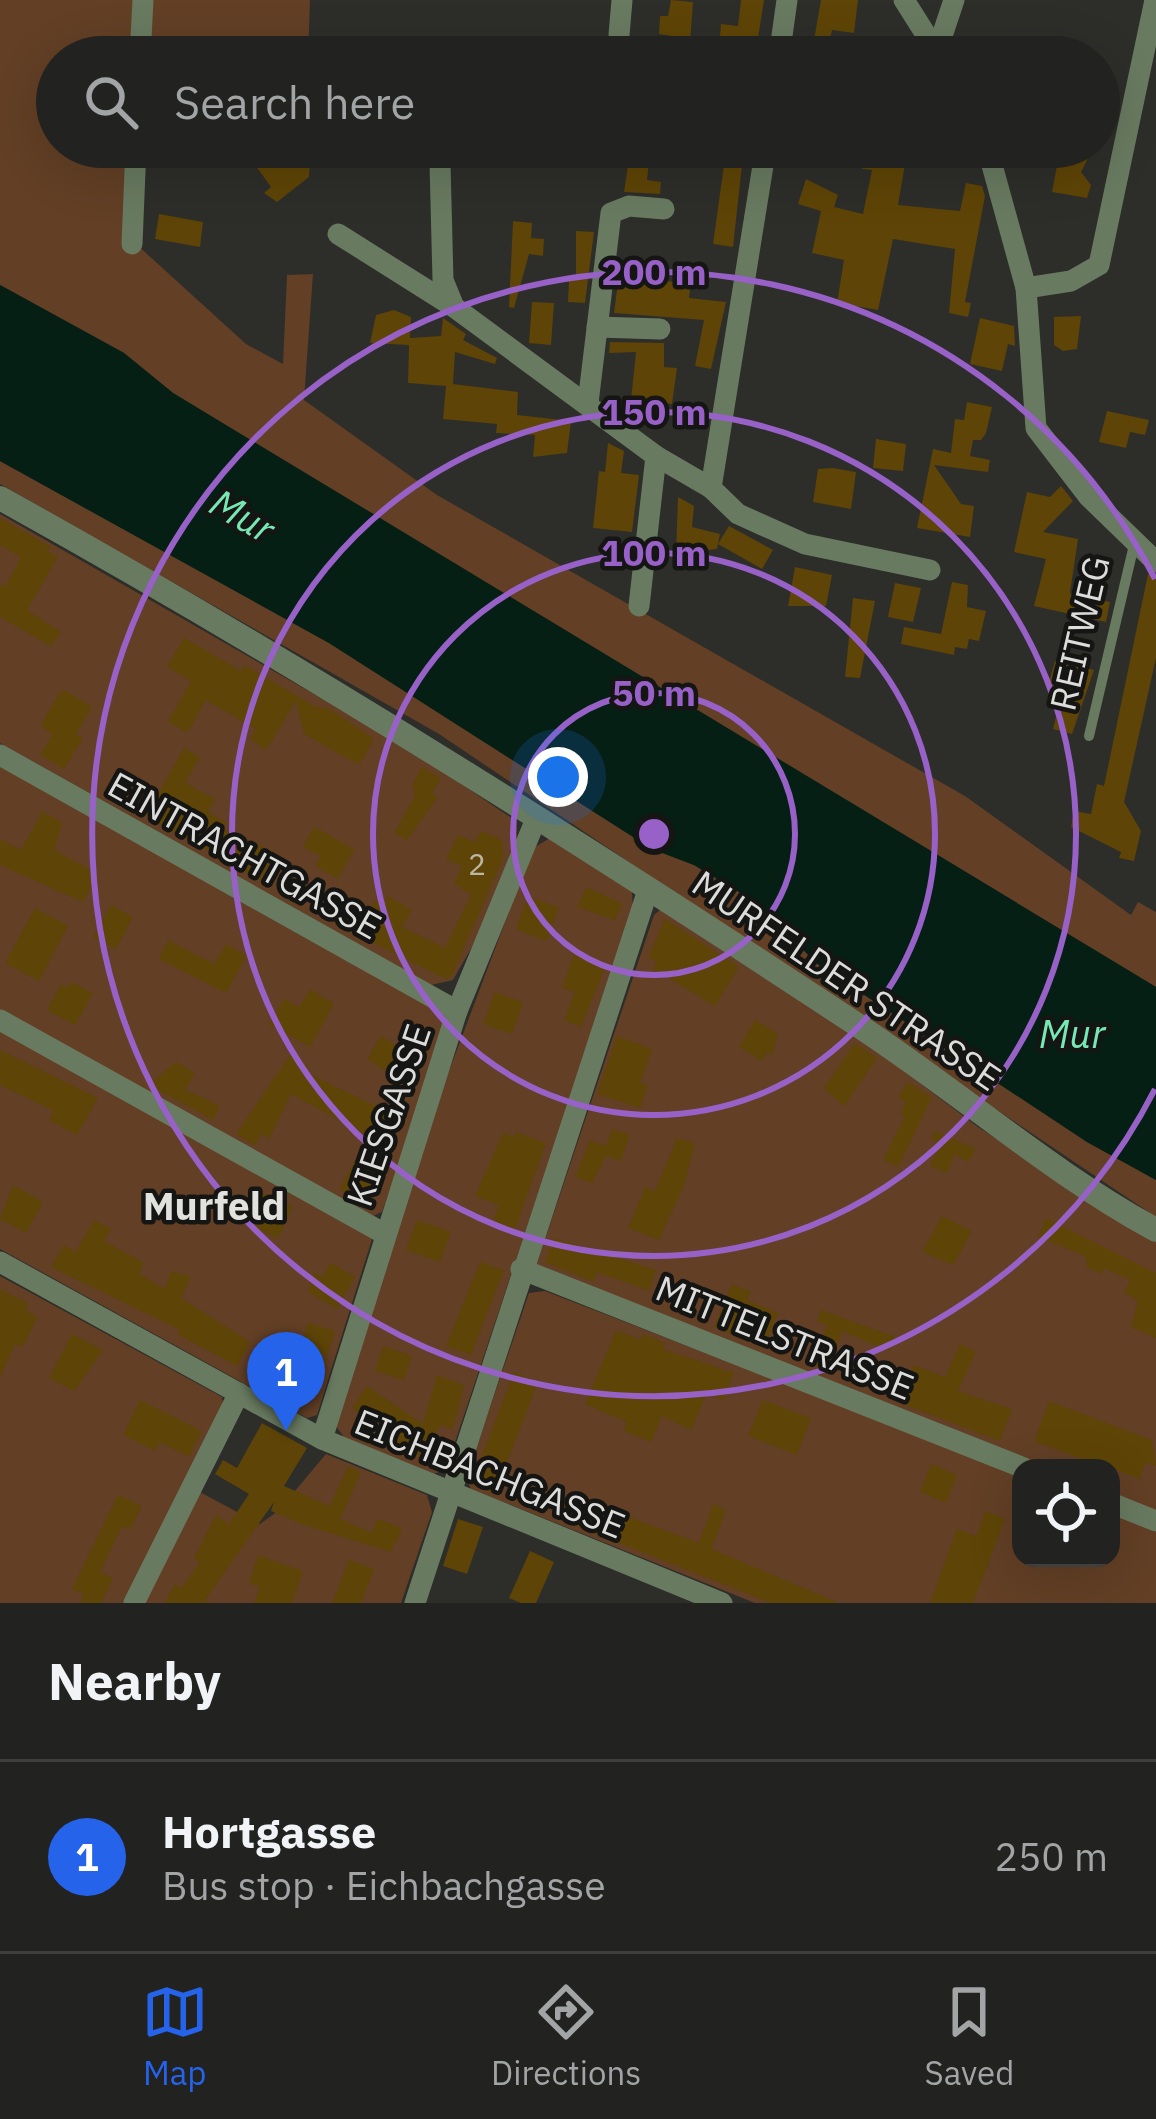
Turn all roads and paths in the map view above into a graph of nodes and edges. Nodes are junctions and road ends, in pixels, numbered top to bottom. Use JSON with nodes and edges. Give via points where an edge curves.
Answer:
{"nodes":[{"id":1,"x":143,"y":0,"type":"edge"},
{"id":2,"x":622,"y":0,"type":"edge"},
{"id":3,"x":787,"y":0,"type":"edge"},
{"id":4,"x":904,"y":0,"type":"edge"},
{"id":5,"x":954,"y":0,"type":"edge"},
{"id":6,"x":1154,"y":0,"type":"edge"},
{"id":7,"x":619,"y":35,"type":"dead end"},
{"id":8,"x":141,"y":36,"type":"edge"},
{"id":9,"x":782,"y":36,"type":"edge"},
{"id":10,"x":927,"y":36,"type":"edge"},
{"id":11,"x":943,"y":36,"type":"edge"},
{"id":12,"x":1120,"y":164,"type":"edge"},
{"id":13,"x":135,"y":168,"type":"edge"},
{"id":14,"x":440,"y":168,"type":"edge"},
{"id":15,"x":763,"y":168,"type":"edge"},
{"id":16,"x":993,"y":168,"type":"edge"},
{"id":17,"x":1119,"y":168,"type":"edge"},
{"id":18,"x":664,"y":209,"type":"dead end"},
{"id":19,"x":338,"y":234,"type":"dead end"},
{"id":20,"x":132,"y":244,"type":"dead end"},
{"id":21,"x":1025,"y":288,"type":"junction"},
{"id":22,"x":454,"y":307,"type":"junction"},
{"id":23,"x":597,"y":327,"type":"junction"},
{"id":24,"x":660,"y":329,"type":"dead end"},
{"id":25,"x":588,"y":403,"type":"junction"},
{"id":26,"x":656,"y":456,"type":"junction"},
{"id":27,"x":711,"y":488,"type":"junction"},
{"id":28,"x":0,"y":498,"type":"edge"},
{"id":29,"x":1134,"y":544,"type":"junction"},
{"id":30,"x":1156,"y":562,"type":"edge"},
{"id":31,"x":929,"y":570,"type":"dead end"},
{"id":32,"x":639,"y":606,"type":"dead end"},
{"id":33,"x":1089,"y":736,"type":"dead end"},
{"id":34,"x":0,"y":755,"type":"edge"},
{"id":35,"x":536,"y":819,"type":"junction"},
{"id":36,"x":648,"y":890,"type":"junction"},
{"id":37,"x":458,"y":1011,"type":"junction"},
{"id":38,"x":0,"y":1020,"type":"edge"},
{"id":39,"x":1156,"y":1231,"type":"edge"},
{"id":40,"x":383,"y":1233,"type":"junction"},
{"id":41,"x":0,"y":1262,"type":"edge"},
{"id":42,"x":521,"y":1270,"type":"junction"},
{"id":43,"x":239,"y":1393,"type":"junction"},
{"id":44,"x":322,"y":1439,"type":"junction"},
{"id":45,"x":1012,"y":1463,"type":"edge"},
{"id":46,"x":449,"y":1494,"type":"junction"},
{"id":47,"x":1120,"y":1507,"type":"edge"},
{"id":48,"x":1156,"y":1521,"type":"edge"},
{"id":49,"x":134,"y":1603,"type":"edge"},
{"id":50,"x":415,"y":1603,"type":"edge"},
{"id":51,"x":722,"y":1603,"type":"edge"}],
"edges":[{"from":1,"to":8,"type":"street"},
{"from":2,"to":7,"type":"street"},
{"from":3,"to":9,"type":"street"},
{"from":4,"to":10,"type":"street"},
{"from":5,"to":11,"type":"street"},
{"from":6,"to":12,"type":"street"},
{"from":13,"to":20,"type":"street"},
{"from":14,"to":22,"type":"street","via":[[443,280]]},
{"from":15,"to":27,"type":"street"},
{"from":16,"to":21,"type":"street","name":"REITWEG"},
{"from":17,"to":21,"type":"street","via":[[1099,265],[1071,281]]},
{"from":18,"to":23,"type":"street","via":[[611,213]]},
{"from":19,"to":22,"type":"street"},
{"from":21,"to":29,"type":"street","name":"REITWEG","via":[[1036,428]]},
{"from":22,"to":25,"type":"street"},
{"from":23,"to":24,"type":"street"},
{"from":23,"to":25,"type":"street"},
{"from":25,"to":26,"type":"street"},
{"from":26,"to":27,"type":"street"},
{"from":26,"to":32,"type":"street"},
{"from":27,"to":31,"type":"street","via":[[738,514],[805,544]]},
{"from":28,"to":35,"type":"street","name":"MURFELDER STRASSE","via":[[202,610]]},
{"from":29,"to":30,"type":"street","name":"REITWEG"},
{"from":29,"to":33,"type":"lane","name":"REITWEG"},
{"from":34,"to":37,"type":"street","name":"EINTRACHTGASSE"},
{"from":35,"to":36,"type":"street","name":"MURFELDER STRASSE"},
{"from":35,"to":37,"type":"street","name":"KIESGASSE"},
{"from":36,"to":39,"type":"street","name":"MURFELDER STRASSE"},
{"from":36,"to":42,"type":"street"},
{"from":37,"to":40,"type":"street","name":"KIESGASSE"},
{"from":38,"to":40,"type":"street"},
{"from":40,"to":44,"type":"street","name":"KIESGASSE"},
{"from":41,"to":43,"type":"street","name":"EICHBACHGASSE"},
{"from":42,"to":45,"type":"street","name":"MITTELSTRASSE"},
{"from":42,"to":46,"type":"street"},
{"from":43,"to":44,"type":"street","name":"EICHBACHGASSE"},
{"from":43,"to":49,"type":"street"},
{"from":44,"to":46,"type":"street","name":"EICHBACHGASSE"},
{"from":46,"to":50,"type":"street"},
{"from":46,"to":51,"type":"street","name":"EICHBACHGASSE"},
{"from":47,"to":48,"type":"street"}]}
